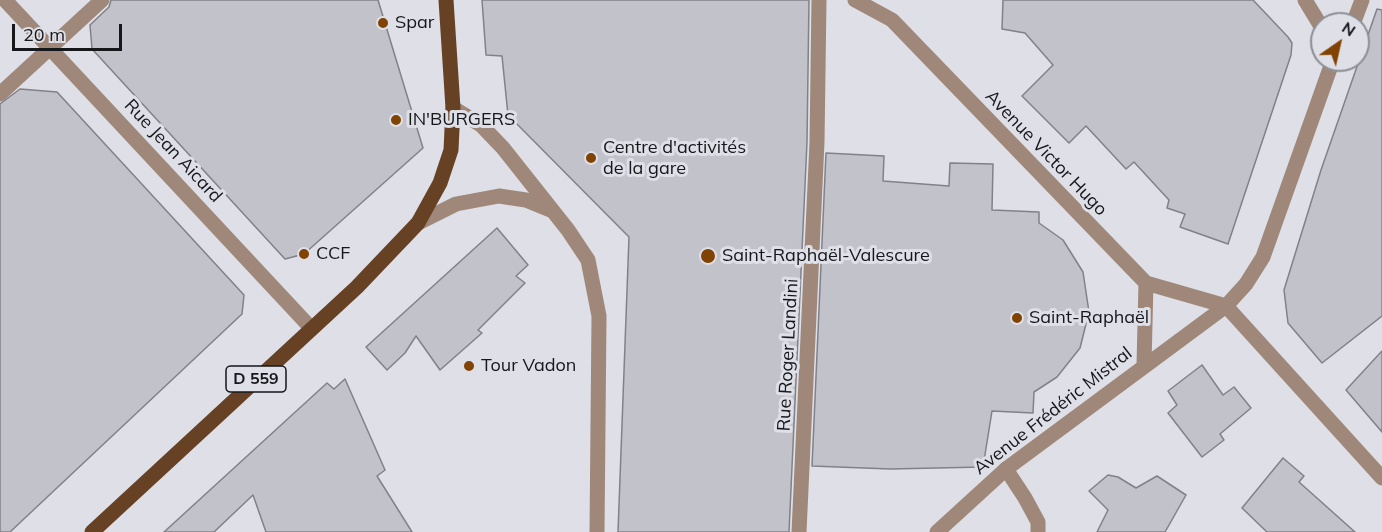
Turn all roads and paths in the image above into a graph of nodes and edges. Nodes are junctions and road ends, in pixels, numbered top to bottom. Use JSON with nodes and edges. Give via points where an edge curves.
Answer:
{"nodes":[{"id":1,"x":5,"y":0,"type":"edge"},
{"id":2,"x":102,"y":0,"type":"edge"},
{"id":3,"x":446,"y":0,"type":"edge"},
{"id":4,"x":819,"y":0,"type":"edge"},
{"id":5,"x":855,"y":0,"type":"edge"},
{"id":6,"x":50,"y":48,"type":"junction"},
{"id":7,"x":1329,"y":72,"type":"edge"},
{"id":8,"x":0,"y":94,"type":"edge"},
{"id":9,"x":453,"y":108,"type":"junction"},
{"id":10,"x":553,"y":211,"type":"junction"},
{"id":11,"x":418,"y":223,"type":"junction"},
{"id":12,"x":1146,"y":283,"type":"junction"},
{"id":13,"x":1226,"y":306,"type":"junction"},
{"id":14,"x":311,"y":328,"type":"junction"},
{"id":15,"x":1144,"y":365,"type":"junction"},
{"id":16,"x":1006,"y":470,"type":"junction"},
{"id":17,"x":1382,"y":478,"type":"edge"},
{"id":18,"x":92,"y":532,"type":"edge"},
{"id":19,"x":597,"y":532,"type":"edge"},
{"id":20,"x":799,"y":532,"type":"edge"},
{"id":21,"x":937,"y":532,"type":"edge"},
{"id":22,"x":1038,"y":532,"type":"edge"}],
"edges":[{"from":1,"to":6,"type":"street","name":"Rue Jean Aicard"},
{"from":2,"to":6,"type":"street"},
{"from":3,"to":9,"type":"main road","number":"D 559"},
{"from":4,"to":20,"type":"street","name":"Rue Roger Landini","via":[[817,142]]},
{"from":5,"to":12,"type":"street","name":"Avenue Victor Hugo","via":[[892,20]]},
{"from":6,"to":8,"type":"street"},
{"from":6,"to":14,"type":"street","name":"Rue Jean Aicard"},
{"from":7,"to":13,"type":"street","name":"Avenue Frédéric Mistral","via":[[1263,257],[1246,285]]},
{"from":9,"to":10,"type":"street","via":[[481,125],[504,148]]},
{"from":9,"to":11,"type":"main road","number":"D 559","via":[[451,150],[440,183]]},
{"from":10,"to":11,"type":"street","via":[[499,196],[456,204]]},
{"from":10,"to":19,"type":"street","via":[[588,260],[599,316]]},
{"from":11,"to":14,"type":"main road","number":"D 559"},
{"from":12,"to":13,"type":"street"},
{"from":12,"to":15,"type":"street"},
{"from":13,"to":15,"type":"street","name":"Avenue Frédéric Mistral"},
{"from":13,"to":17,"type":"street"},
{"from":14,"to":18,"type":"main road","number":"D 559"},
{"from":15,"to":16,"type":"street","name":"Avenue Frédéric Mistral"},
{"from":16,"to":21,"type":"street","name":"Avenue Frédéric Mistral"},
{"from":16,"to":22,"type":"street","via":[[1034,514]]}]}
